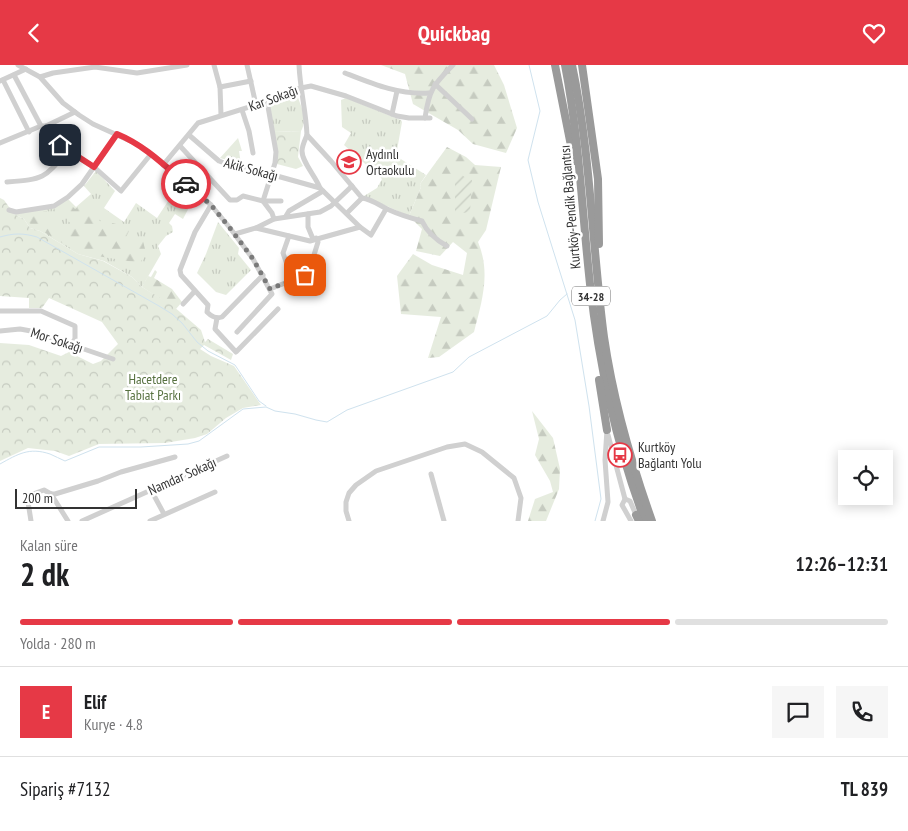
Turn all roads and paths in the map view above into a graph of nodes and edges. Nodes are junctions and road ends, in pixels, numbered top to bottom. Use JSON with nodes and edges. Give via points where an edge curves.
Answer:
{"nodes":[{"id":1,"x":18,"y":65,"type":"edge"},
{"id":2,"x":103,"y":65,"type":"edge"},
{"id":3,"x":186,"y":65,"type":"edge"},
{"id":4,"x":214,"y":65,"type":"edge"},
{"id":5,"x":247,"y":65,"type":"edge"},
{"id":6,"x":300,"y":65,"type":"edge"},
{"id":7,"x":453,"y":65,"type":"edge"},
{"id":8,"x":555,"y":65,"type":"edge"},
{"id":9,"x":565,"y":65,"type":"edge"},
{"id":10,"x":572,"y":65,"type":"edge"},
{"id":11,"x":584,"y":65,"type":"edge"},
{"id":12,"x":95,"y":66,"type":"edge"},
{"id":13,"x":26,"y":69,"type":"junction"},
{"id":14,"x":345,"y":73,"type":"dead end"},
{"id":15,"x":14,"y":75,"type":"junction"},
{"id":16,"x":40,"y":77,"type":"junction"},
{"id":17,"x":2,"y":81,"type":"edge"},
{"id":18,"x":251,"y":81,"type":"junction"},
{"id":19,"x":435,"y":84,"type":"junction"},
{"id":20,"x":220,"y":87,"type":"junction"},
{"id":21,"x":300,"y":87,"type":"junction"},
{"id":22,"x":397,"y":91,"type":"junction"},
{"id":23,"x":429,"y":93,"type":"junction"},
{"id":24,"x":267,"y":101,"type":"junction"},
{"id":25,"x":256,"y":105,"type":"junction"},
{"id":26,"x":242,"y":110,"type":"junction"},
{"id":27,"x":75,"y":112,"type":"junction"},
{"id":28,"x":392,"y":114,"type":"junction"},
{"id":29,"x":221,"y":115,"type":"junction"},
{"id":30,"x":472,"y":119,"type":"dead end"},
{"id":31,"x":44,"y":126,"type":"junction"},
{"id":32,"x":29,"y":132,"type":"junction"},
{"id":33,"x":117,"y":134,"type":"junction"},
{"id":34,"x":190,"y":135,"type":"junction"},
{"id":35,"x":307,"y":135,"type":"junction"},
{"id":36,"x":0,"y":143,"type":"edge"},
{"id":37,"x":180,"y":146,"type":"junction"},
{"id":38,"x":68,"y":150,"type":"junction"},
{"id":39,"x":253,"y":153,"type":"dead end"},
{"id":40,"x":151,"y":154,"type":"junction"},
{"id":41,"x":163,"y":165,"type":"junction"},
{"id":42,"x":94,"y":167,"type":"junction"},
{"id":43,"x":272,"y":175,"type":"junction"},
{"id":44,"x":7,"y":181,"type":"dead end"},
{"id":45,"x":182,"y":181,"type":"junction"},
{"id":46,"x":352,"y":186,"type":"junction"},
{"id":47,"x":322,"y":189,"type":"junction"},
{"id":48,"x":362,"y":198,"type":"junction"},
{"id":49,"x":170,"y":199,"type":"dead end"},
{"id":50,"x":263,"y":201,"type":"junction"},
{"id":51,"x":281,"y":201,"type":"dead end"},
{"id":52,"x":583,"y":201,"type":"junction"},
{"id":53,"x":335,"y":202,"type":"junction"},
{"id":54,"x":211,"y":205,"type":"junction"},
{"id":55,"x":386,"y":209,"type":"junction"},
{"id":56,"x":9,"y":210,"type":"dead end"},
{"id":57,"x":347,"y":213,"type":"junction"},
{"id":58,"x":308,"y":214,"type":"junction"},
{"id":59,"x":286,"y":217,"type":"junction"},
{"id":60,"x":274,"y":219,"type":"junction"},
{"id":61,"x":360,"y":227,"type":"junction"},
{"id":62,"x":256,"y":228,"type":"junction"},
{"id":63,"x":235,"y":234,"type":"junction"},
{"id":64,"x":289,"y":236,"type":"junction"},
{"id":65,"x":314,"y":239,"type":"junction"},
{"id":66,"x":447,"y":246,"type":"dead end"},
{"id":67,"x":303,"y":267,"type":"dead end"},
{"id":68,"x":318,"y":269,"type":"dead end"},
{"id":69,"x":263,"y":275,"type":"junction"},
{"id":70,"x":295,"y":279,"type":"junction"},
{"id":71,"x":598,"y":286,"type":"junction"},
{"id":72,"x":195,"y":291,"type":"junction"},
{"id":73,"x":271,"y":291,"type":"junction"},
{"id":74,"x":183,"y":304,"type":"dead end"},
{"id":75,"x":278,"y":309,"type":"dead end"},
{"id":76,"x":0,"y":311,"type":"edge"},
{"id":77,"x":217,"y":318,"type":"junction"},
{"id":78,"x":595,"y":323,"type":"junction"},
{"id":79,"x":0,"y":331,"type":"edge"},
{"id":80,"x":237,"y":333,"type":"dead end"},
{"id":81,"x":71,"y":345,"type":"junction"},
{"id":82,"x":113,"y":359,"type":"dead end"},
{"id":83,"x":607,"y":430,"type":"junction"},
{"id":84,"x":227,"y":456,"type":"dead end"},
{"id":85,"x":175,"y":457,"type":"dead end"},
{"id":86,"x":615,"y":463,"type":"junction"},
{"id":87,"x":606,"y":464,"type":"junction"},
{"id":88,"x":431,"y":474,"type":"dead end"},
{"id":89,"x":151,"y":490,"type":"junction"},
{"id":90,"x":215,"y":492,"type":"dead end"},
{"id":91,"x":52,"y":494,"type":"junction"},
{"id":92,"x":625,"y":499,"type":"junction"},
{"id":93,"x":164,"y":515,"type":"junction"},
{"id":94,"x":636,"y":519,"type":"edge"},
{"id":95,"x":31,"y":521,"type":"edge"},
{"id":96,"x":68,"y":521,"type":"edge"},
{"id":97,"x":82,"y":521,"type":"edge"},
{"id":98,"x":150,"y":521,"type":"edge"},
{"id":99,"x":349,"y":521,"type":"edge"},
{"id":100,"x":444,"y":521,"type":"edge"},
{"id":101,"x":518,"y":521,"type":"edge"},
{"id":102,"x":603,"y":521,"type":"edge"},
{"id":103,"x":645,"y":521,"type":"edge"},
{"id":104,"x":652,"y":521,"type":"edge"}],
"edges":[{"from":1,"to":13,"type":"street"},
{"from":2,"to":12,"type":"street"},
{"from":3,"to":12,"type":"street","via":[[137,73]]},
{"from":4,"to":20,"type":"street"},
{"from":5,"to":18,"type":"street"},
{"from":6,"to":21,"type":"street"},
{"from":7,"to":19,"type":"street"},
{"from":8,"to":52,"type":"highway"},
{"from":9,"to":52,"type":"highway","name":"Kurtköy-Pendik Bağlantısı","number":"34-28"},
{"from":10,"to":71,"type":"highway","name":"Kurtköy-Pendik Bağlantısı","number":"34-28","via":[[586,149]]},
{"from":11,"to":71,"type":"highway","via":[[598,179]]},
{"from":12,"to":16,"type":"street"},
{"from":13,"to":15,"type":"street"},
{"from":13,"to":16,"type":"street"},
{"from":14,"to":22,"type":"street"},
{"from":15,"to":17,"type":"street"},
{"from":15,"to":31,"type":"street"},
{"from":16,"to":27,"type":"street"},
{"from":17,"to":32,"type":"street"},
{"from":18,"to":20,"type":"street"},
{"from":18,"to":25,"type":"street"},
{"from":19,"to":23,"type":"street"},
{"from":19,"to":30,"type":"street"},
{"from":20,"to":29,"type":"street"},
{"from":21,"to":24,"type":"street","name":"Kar Sokağı"},
{"from":21,"to":28,"type":"street","name":"Kar Sokağı","via":[[311,85]]},
{"from":21,"to":35,"type":"street","via":[[306,108]]},
{"from":22,"to":23,"type":"street"},
{"from":22,"to":28,"type":"street"},
{"from":23,"to":28,"type":"street","name":"Kar Sokağı","via":[[427,118]]},
{"from":24,"to":25,"type":"street","name":"Kar Sokağı"},
{"from":24,"to":43,"type":"street","via":[[276,152]]},
{"from":25,"to":26,"type":"street","name":"Kar Sokağı"},
{"from":26,"to":29,"type":"street","name":"Kar Sokağı"},
{"from":26,"to":39,"type":"street"},
{"from":27,"to":31,"type":"street"},
{"from":27,"to":33,"type":"street"},
{"from":29,"to":34,"type":"street","name":"Kar Sokağı","via":[[198,123]]},
{"from":31,"to":32,"type":"street"},
{"from":31,"to":38,"type":"street"},
{"from":32,"to":36,"type":"street"},
{"from":33,"to":40,"type":"street"},
{"from":33,"to":42,"type":"street"},
{"from":34,"to":37,"type":"street","name":"Kar Sokağı"},
{"from":34,"to":43,"type":"street","name":"Akik Sokağı","via":[[219,161]]},
{"from":35,"to":46,"type":"street"},
{"from":35,"to":47,"type":"street","via":[[302,152],[304,160]]},
{"from":37,"to":41,"type":"street","name":"Kar Sokağı"},
{"from":37,"to":50,"type":"street","via":[[230,199],[237,200],[243,196]]},
{"from":38,"to":42,"type":"street"},
{"from":38,"to":44,"type":"street","via":[[41,178]]},
{"from":40,"to":41,"type":"street"},
{"from":40,"to":42,"type":"street","via":[[121,191]]},
{"from":41,"to":45,"type":"street"},
{"from":42,"to":56,"type":"street","via":[[82,184],[54,206]]},
{"from":43,"to":47,"type":"street","name":"Akik Sokağı"},
{"from":43,"to":50,"type":"street"},
{"from":45,"to":49,"type":"street"},
{"from":45,"to":54,"type":"street"},
{"from":46,"to":48,"type":"street"},
{"from":46,"to":53,"type":"street"},
{"from":47,"to":53,"type":"street"},
{"from":47,"to":59,"type":"street","via":[[289,211]]},
{"from":48,"to":55,"type":"street"},
{"from":48,"to":57,"type":"street"},
{"from":50,"to":51,"type":"street"},
{"from":50,"to":60,"type":"street"},
{"from":52,"to":78,"type":"highway","name":"Kurtköy-Pendik Bağlantısı","number":"34-28"},
{"from":53,"to":57,"type":"street"},
{"from":53,"to":58,"type":"street","via":[[320,212]]},
{"from":54,"to":63,"type":"street"},
{"from":54,"to":72,"type":"street","via":[[195,232],[180,270]]},
{"from":55,"to":61,"type":"street","via":[[371,235]]},
{"from":55,"to":66,"type":"street","via":[[422,221],[437,241]]},
{"from":57,"to":61,"type":"street"},
{"from":58,"to":59,"type":"street"},
{"from":58,"to":65,"type":"street","via":[[308,227]]},
{"from":59,"to":60,"type":"street"},
{"from":60,"to":62,"type":"street"},
{"from":61,"to":65,"type":"street"},
{"from":62,"to":63,"type":"street"},
{"from":62,"to":64,"type":"street"},
{"from":63,"to":69,"type":"street"},
{"from":64,"to":65,"type":"street"},
{"from":64,"to":70,"type":"street","via":[[283,253]]},
{"from":65,"to":68,"type":"street","via":[[318,242],[314,255]]},
{"from":67,"to":70,"type":"street","via":[[305,275]]},
{"from":69,"to":73,"type":"street"},
{"from":69,"to":77,"type":"street","via":[[222,317]]},
{"from":70,"to":73,"type":"street"},
{"from":71,"to":104,"type":"highway","name":"Kurtköy-Pendik Bağlantısı","number":"34-28","via":[[620,414]]},
{"from":72,"to":74,"type":"street"},
{"from":72,"to":77,"type":"street","via":[[208,305],[208,313]]},
{"from":73,"to":80,"type":"street","via":[[260,309]]},
{"from":75,"to":77,"type":"street","via":[[236,352],[215,329]]},
{"from":76,"to":81,"type":"street","via":[[41,311],[75,326],[75,339]]},
{"from":78,"to":83,"type":"highway","via":[[593,345]]},
{"from":78,"to":103,"type":"highway","name":"Kurtköy-Pendik Bağlantısı","number":"34-28","via":[[613,420]]},
{"from":79,"to":81,"type":"street","name":"Mor Sokağı","via":[[20,329]]},
{"from":81,"to":82,"type":"street","name":"Mor Sokağı"},
{"from":83,"to":86,"type":"street"},
{"from":83,"to":87,"type":"street"},
{"from":84,"to":89,"type":"street","name":"Namdar Sokağı"},
{"from":85,"to":91,"type":"street"},
{"from":86,"to":87,"type":"street"},
{"from":86,"to":92,"type":"street"},
{"from":87,"to":102,"type":"street","via":[[608,502]]},
{"from":88,"to":100,"type":"street"},
{"from":89,"to":93,"type":"street"},
{"from":89,"to":97,"type":"street","name":"Namdar Sokağı"},
{"from":90,"to":93,"type":"street"},
{"from":91,"to":95,"type":"street","via":[[44,491],[33,494],[28,502]]},
{"from":91,"to":96,"type":"street"},
{"from":92,"to":94,"type":"street","via":[[630,501]]},
{"from":92,"to":94,"type":"street","via":[[622,505]]},
{"from":93,"to":98,"type":"street"},
{"from":99,"to":101,"type":"street","via":[[346,502],[349,493],[376,471],[465,444],[482,452],[514,479],[521,498]]}]}
